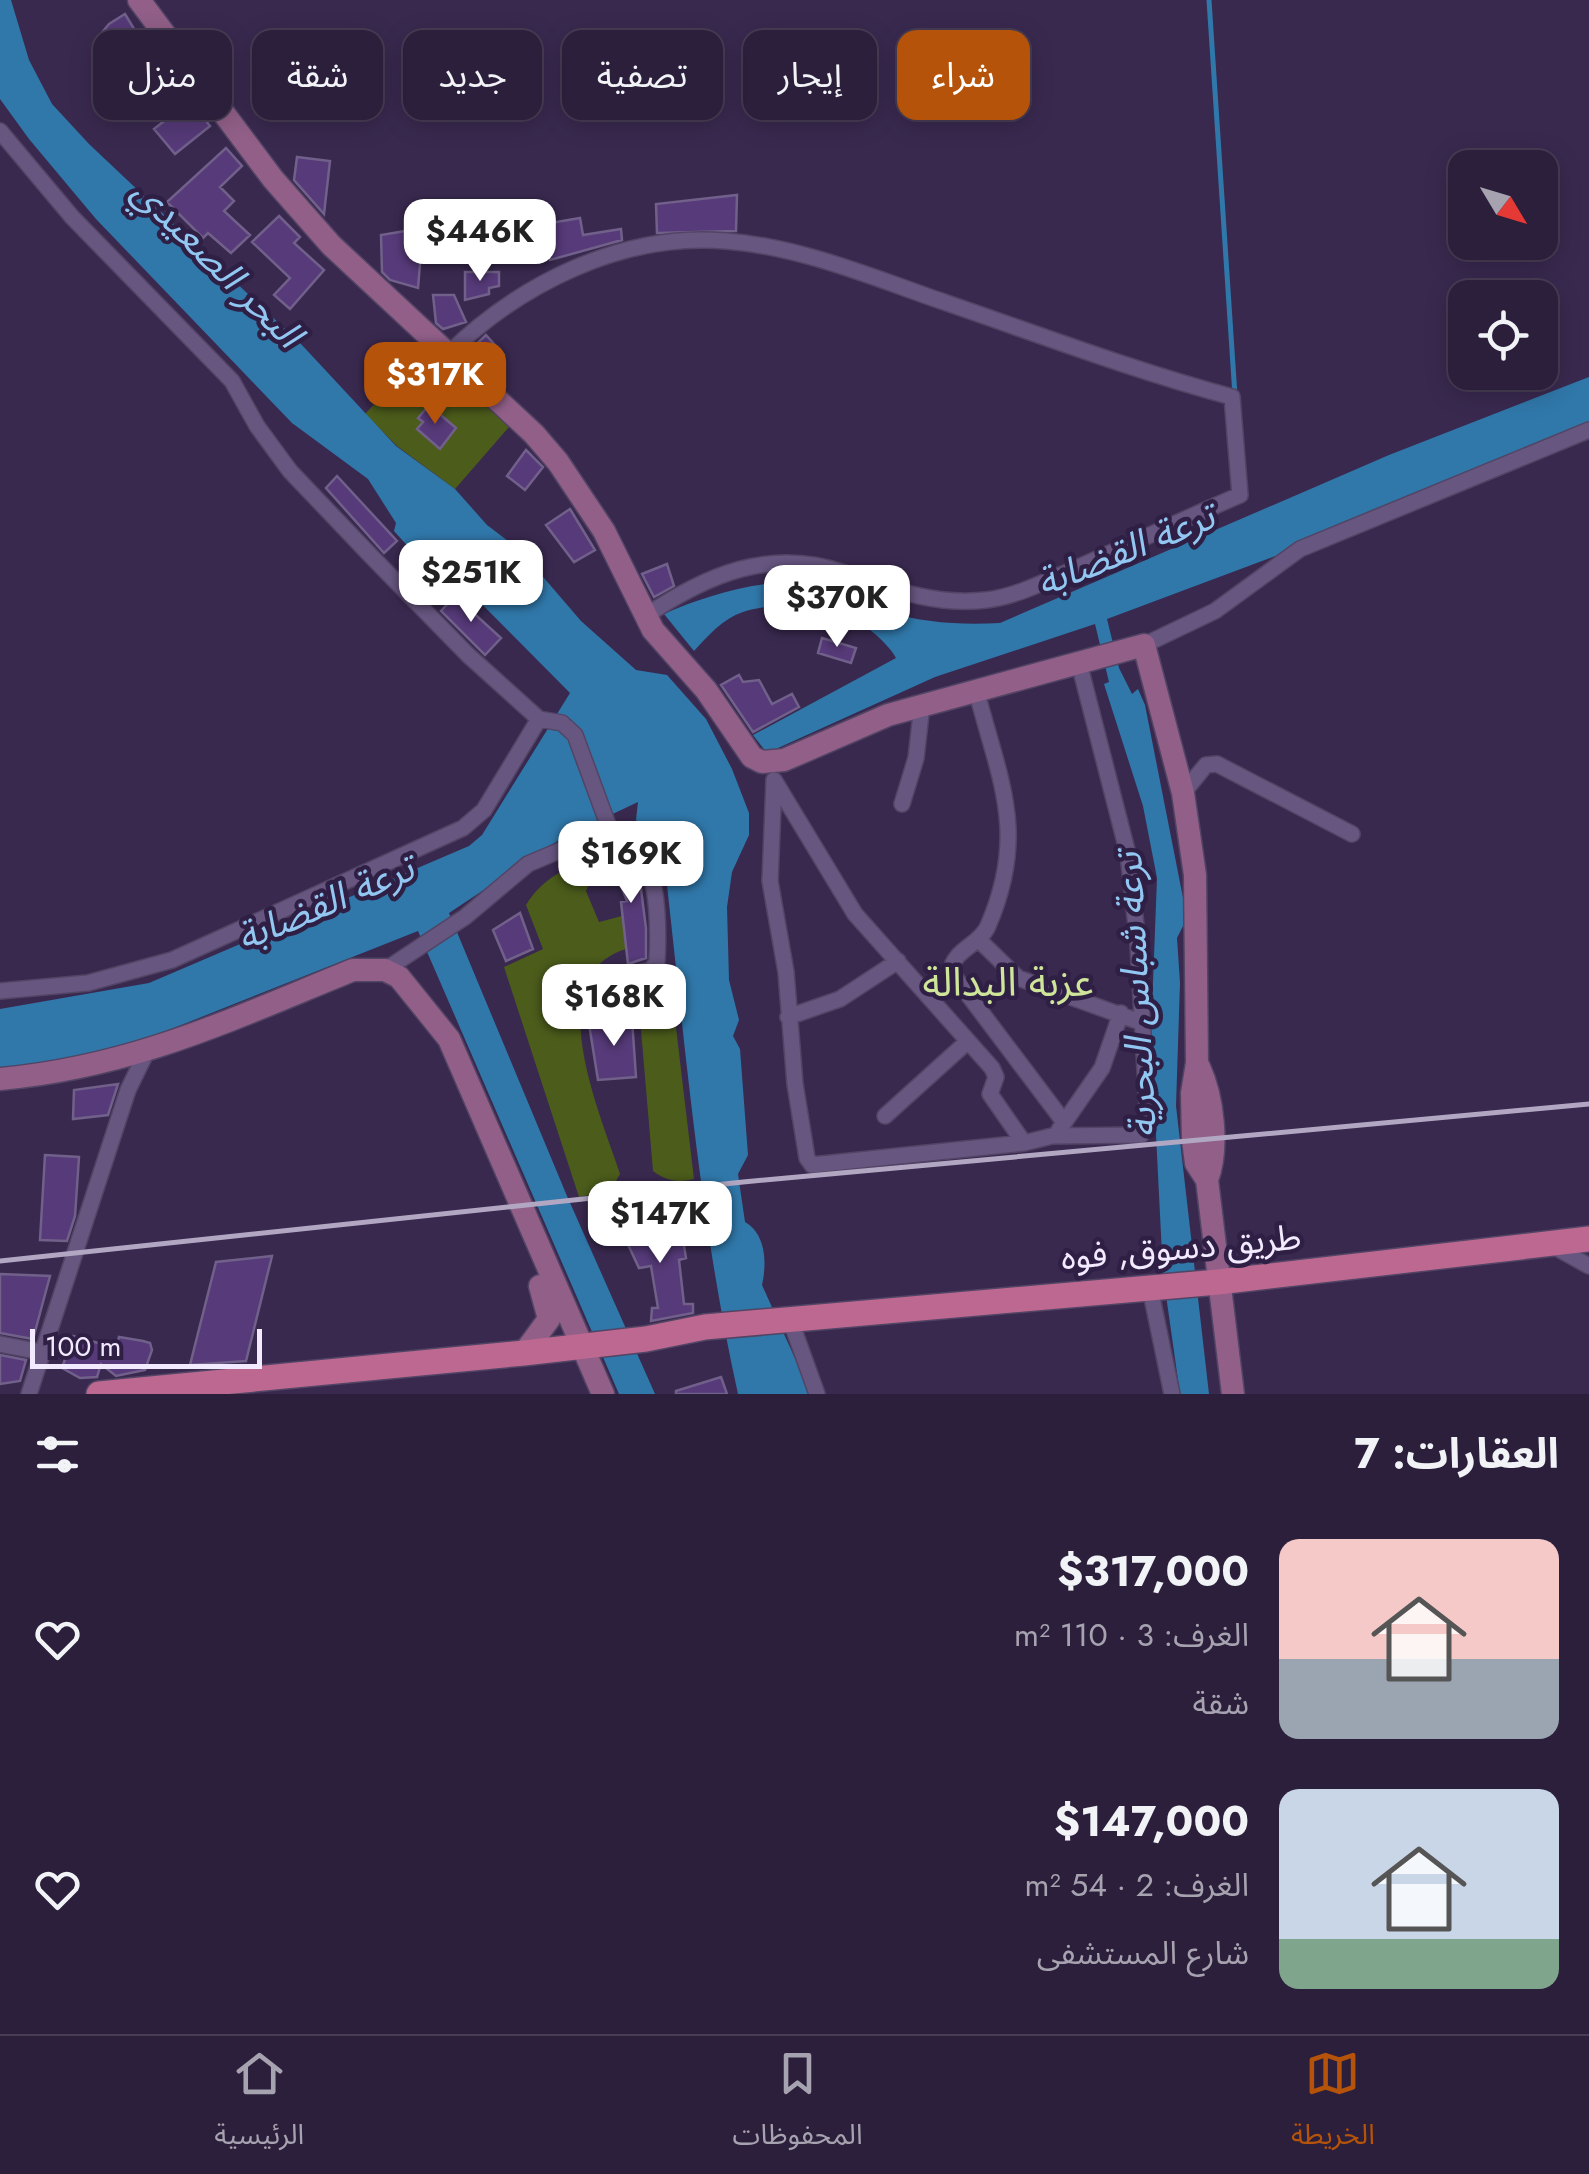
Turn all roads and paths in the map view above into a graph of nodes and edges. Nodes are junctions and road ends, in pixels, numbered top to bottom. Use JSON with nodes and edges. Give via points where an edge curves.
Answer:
{"nodes":[{"id":1,"x":140,"y":0,"type":"edge"},
{"id":2,"x":0,"y":131,"type":"edge"},
{"id":3,"x":448,"y":355,"type":"junction"},
{"id":4,"x":1589,"y":430,"type":"edge"},
{"id":5,"x":648,"y":624,"type":"junction"},
{"id":6,"x":1144,"y":645,"type":"junction"},
{"id":7,"x":1096,"y":658,"type":"junction"},
{"id":8,"x":976,"y":693,"type":"junction"},
{"id":9,"x":922,"y":704,"type":"junction"},
{"id":10,"x":539,"y":719,"type":"junction"},
{"id":11,"x":754,"y":756,"type":"junction"},
{"id":12,"x":1183,"y":793,"type":"junction"},
{"id":13,"x":902,"y":804,"type":"dead end"},
{"id":14,"x":610,"y":830,"type":"junction"},
{"id":15,"x":1352,"y":834,"type":"dead end"},
{"id":16,"x":978,"y":939,"type":"junction"},
{"id":17,"x":898,"y":961,"type":"junction"},
{"id":18,"x":385,"y":970,"type":"junction"},
{"id":19,"x":599,"y":983,"type":"dead end"},
{"id":20,"x":0,"y":991,"type":"edge"},
{"id":21,"x":1121,"y":1013,"type":"junction"},
{"id":22,"x":788,"y":1016,"type":"junction"},
{"id":23,"x":1140,"y":1022,"type":"junction"},
{"id":24,"x":966,"y":1042,"type":"junction"},
{"id":25,"x":146,"y":1053,"type":"junction"},
{"id":26,"x":0,"y":1080,"type":"edge"},
{"id":27,"x":885,"y":1116,"type":"dead end"},
{"id":28,"x":1064,"y":1122,"type":"junction"},
{"id":29,"x":1052,"y":1136,"type":"junction"},
{"id":30,"x":1024,"y":1143,"type":"junction"},
{"id":31,"x":1589,"y":1239,"type":"edge"},
{"id":32,"x":1548,"y":1244,"type":"junction"},
{"id":33,"x":1589,"y":1266,"type":"edge"},
{"id":34,"x":544,"y":1278,"type":"junction"},
{"id":35,"x":1207,"y":1283,"type":"junction"},
{"id":36,"x":1150,"y":1288,"type":"junction"},
{"id":37,"x":784,"y":1320,"type":"junction"},
{"id":38,"x":0,"y":1344,"type":"edge"},
{"id":39,"x":582,"y":1346,"type":"junction"},
{"id":40,"x":42,"y":1352,"type":"junction"},
{"id":41,"x":524,"y":1353,"type":"junction"},
{"id":42,"x":29,"y":1394,"type":"edge"},
{"id":43,"x":99,"y":1394,"type":"edge"},
{"id":44,"x":603,"y":1394,"type":"edge"},
{"id":45,"x":817,"y":1394,"type":"edge"},
{"id":46,"x":1172,"y":1394,"type":"edge"},
{"id":47,"x":1232,"y":1394,"type":"edge"}],
"edges":[{"from":1,"to":3,"type":"main road","via":[[298,209]]},
{"from":2,"to":10,"type":"street","via":[[72,217],[232,381],[290,471]]},
{"from":3,"to":5,"type":"main road","via":[[558,462],[604,531]]},
{"from":3,"to":5,"type":"street","via":[[502,308],[557,274],[652,247],[722,240],[866,274],[1232,398],[1240,494],[1036,585],[989,600],[954,601],[892,590],[840,571],[773,564],[689,587]]},
{"from":4,"to":6,"type":"street","via":[[1300,548],[1215,612]]},
{"from":5,"to":11,"type":"main road"},
{"from":6,"to":7,"type":"main road"},
{"from":6,"to":12,"type":"main road"},
{"from":7,"to":8,"type":"main road"},
{"from":7,"to":23,"type":"street","via":[[1128,854]]},
{"from":8,"to":9,"type":"main road"},
{"from":8,"to":16,"type":"street","via":[[1010,816],[1008,857]]},
{"from":9,"to":11,"type":"main road","via":[[784,760]]},
{"from":9,"to":13,"type":"street"},
{"from":10,"to":14,"type":"street","via":[[562,722],[576,734]]},
{"from":10,"to":20,"type":"street","via":[[484,810],[463,828],[172,960],[88,982]]},
{"from":11,"to":17,"type":"street","via":[[855,914]]},
{"from":11,"to":22,"type":"street"},
{"from":12,"to":15,"type":"street","via":[[1206,765],[1217,764]]},
{"from":12,"to":35,"type":"main road","via":[[1195,875],[1193,1140],[1206,1180]]},
{"from":14,"to":18,"type":"street","via":[[528,864]]},
{"from":14,"to":19,"type":"street","via":[[628,834],[646,860],[658,957],[651,970]]},
{"from":16,"to":21,"type":"street","via":[[1018,978]]},
{"from":16,"to":28,"type":"street","via":[[954,958],[950,972]]},
{"from":17,"to":22,"type":"street","via":[[840,998]]},
{"from":17,"to":24,"type":"street"},
{"from":18,"to":25,"type":"main road","via":[[353,970]]},
{"from":18,"to":34,"type":"main road","via":[[412,988],[429,1015],[439,1053]]},
{"from":21,"to":23,"type":"street"},
{"from":21,"to":28,"type":"street","via":[[1102,1068]]},
{"from":22,"to":30,"type":"street","via":[[812,1165]]},
{"from":23,"to":29,"type":"street","via":[[1144,1132]]},
{"from":24,"to":27,"type":"street"},
{"from":24,"to":30,"type":"street","via":[[995,1072],[990,1094]]},
{"from":25,"to":26,"type":"main road"},
{"from":25,"to":40,"type":"street"},
{"from":28,"to":29,"type":"street"},
{"from":29,"to":30,"type":"street"},
{"from":31,"to":32,"type":"main road","name":"طريق دسوق, فوه"},
{"from":32,"to":33,"type":"street"},
{"from":32,"to":35,"type":"main road","name":"طريق دسوق, فوه"},
{"from":34,"to":39,"type":"main road"},
{"from":34,"to":41,"type":"main road","via":[[548,1320]]},
{"from":35,"to":36,"type":"main road","name":"طريق دسوق, فوه"},
{"from":35,"to":47,"type":"main road"},
{"from":36,"to":37,"type":"main road","name":"طريق دسوق, فوه"},
{"from":36,"to":46,"type":"street"},
{"from":37,"to":39,"type":"main road","name":"طريق دسوق, فوه"},
{"from":37,"to":45,"type":"street"},
{"from":38,"to":40,"type":"street"},
{"from":39,"to":41,"type":"main road"},
{"from":39,"to":44,"type":"main road"},
{"from":40,"to":42,"type":"street"},
{"from":41,"to":43,"type":"main road"}]}
